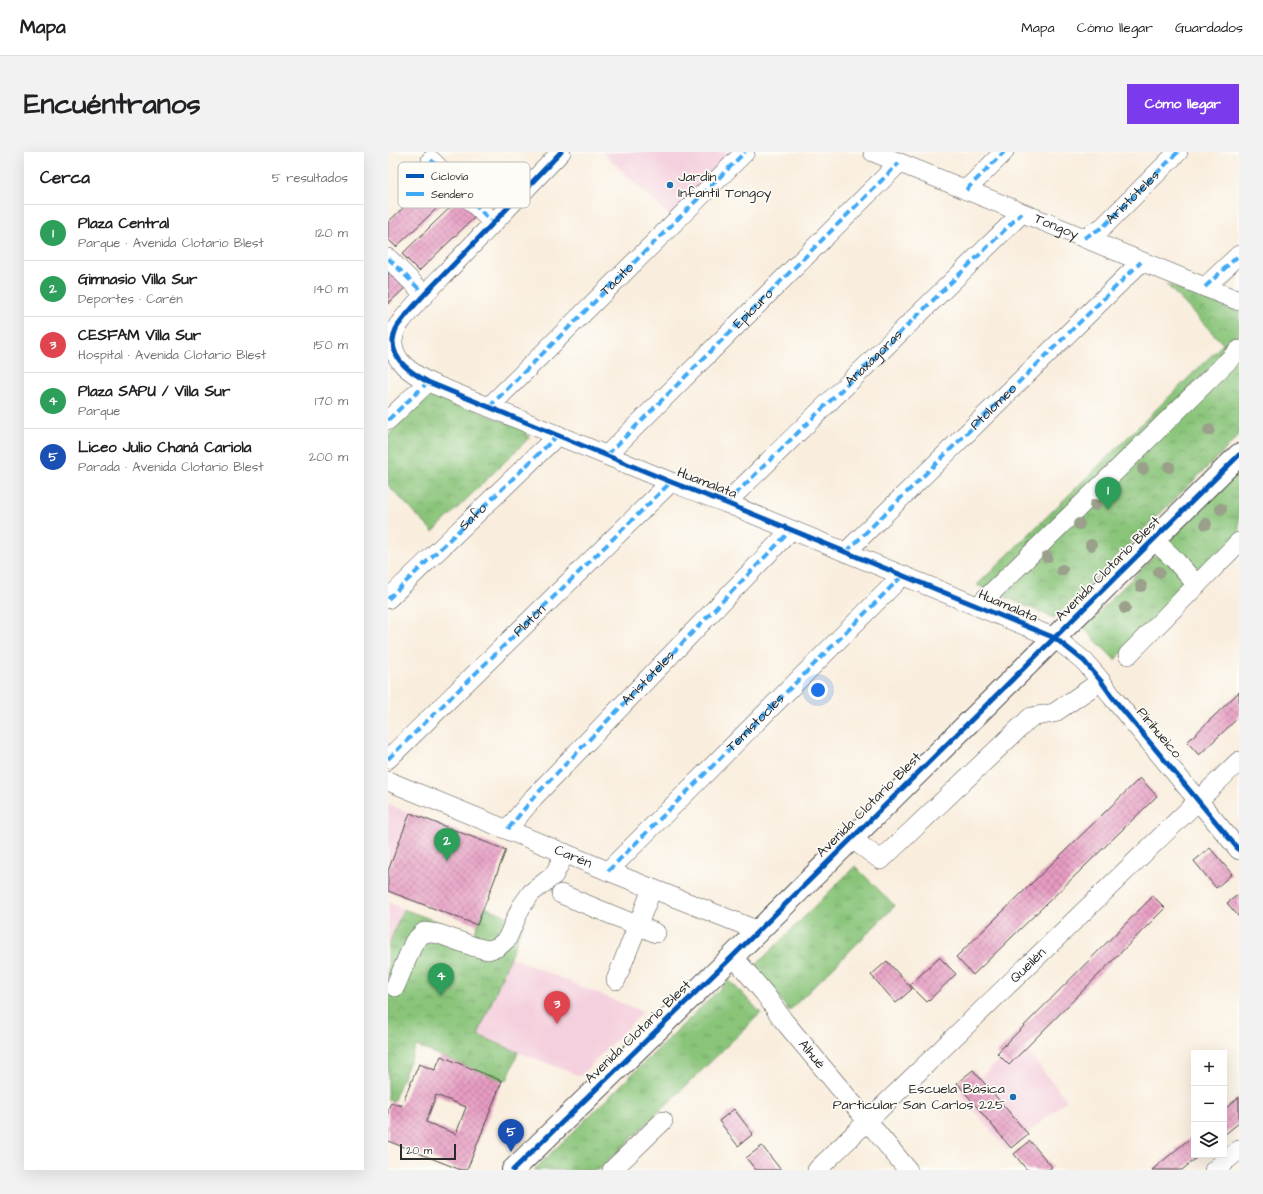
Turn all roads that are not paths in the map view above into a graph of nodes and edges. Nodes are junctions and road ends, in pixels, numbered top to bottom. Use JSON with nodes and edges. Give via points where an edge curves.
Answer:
{"nodes":[{"id":1,"x":561,"y":152,"type":"edge"},
{"id":2,"x":745,"y":152,"type":"edge"},
{"id":3,"x":873,"y":152,"type":"edge"},
{"id":4,"x":1004,"y":152,"type":"edge"},
{"id":5,"x":1178,"y":152,"type":"edge"},
{"id":6,"x":899,"y":163,"type":"junction"},
{"id":7,"x":530,"y":184,"type":"edge"},
{"id":8,"x":966,"y":190,"type":"junction"},
{"id":9,"x":478,"y":208,"type":"edge"},
{"id":10,"x":507,"y":208,"type":"edge"},
{"id":11,"x":1022,"y":213,"type":"junction"},
{"id":12,"x":493,"y":223,"type":"junction"},
{"id":13,"x":1084,"y":238,"type":"junction"},
{"id":14,"x":1239,"y":255,"type":"edge"},
{"id":15,"x":388,"y":258,"type":"edge"},
{"id":16,"x":1141,"y":262,"type":"junction"},
{"id":17,"x":1205,"y":287,"type":"junction"},
{"id":18,"x":425,"y":295,"type":"junction"},
{"id":19,"x":1239,"y":301,"type":"edge"},
{"id":20,"x":1239,"y":350,"type":"edge"},
{"id":21,"x":428,"y":382,"type":"junction"},
{"id":22,"x":489,"y":407,"type":"junction"},
{"id":23,"x":388,"y":420,"type":"edge"},
{"id":24,"x":558,"y":435,"type":"junction"},
{"id":25,"x":607,"y":455,"type":"junction"},
{"id":26,"x":1239,"y":455,"type":"edge"},
{"id":27,"x":671,"y":482,"type":"junction"},
{"id":28,"x":726,"y":503,"type":"junction"},
{"id":29,"x":791,"y":530,"type":"junction"},
{"id":30,"x":1154,"y":540,"type":"junction"},
{"id":31,"x":1239,"y":542,"type":"edge"},
{"id":32,"x":846,"y":552,"type":"junction"},
{"id":33,"x":902,"y":575,"type":"junction"},
{"id":34,"x":1196,"y":585,"type":"junction"},
{"id":35,"x":388,"y":599,"type":"edge"},
{"id":36,"x":978,"y":606,"type":"junction"},
{"id":37,"x":1055,"y":638,"type":"junction"},
{"id":38,"x":1128,"y":655,"type":"dead end"},
{"id":39,"x":1101,"y":681,"type":"junction"},
{"id":40,"x":388,"y":758,"type":"edge"},
{"id":41,"x":1239,"y":761,"type":"edge"},
{"id":42,"x":388,"y":781,"type":"edge"},
{"id":43,"x":1198,"y":800,"type":"junction"},
{"id":44,"x":508,"y":829,"type":"junction"},
{"id":45,"x":852,"y":839,"type":"junction"},
{"id":46,"x":1239,"y":850,"type":"edge"},
{"id":47,"x":565,"y":853,"type":"junction"},
{"id":48,"x":608,"y":871,"type":"junction"},
{"id":49,"x":652,"y":888,"type":"junction"},
{"id":50,"x":561,"y":894,"type":"dead end"},
{"id":51,"x":637,"y":926,"type":"junction"},
{"id":52,"x":759,"y":931,"type":"junction"},
{"id":53,"x":656,"y":933,"type":"dead end"},
{"id":54,"x":733,"y":956,"type":"junction"},
{"id":55,"x":616,"y":980,"type":"dead end"},
{"id":56,"x":395,"y":987,"type":"dead end"},
{"id":57,"x":867,"y":1120,"type":"junction"},
{"id":58,"x":663,"y":1121,"type":"dead end"},
{"id":59,"x":1239,"y":1150,"type":"edge"},
{"id":60,"x":513,"y":1170,"type":"edge"},
{"id":61,"x":612,"y":1170,"type":"edge"},
{"id":62,"x":817,"y":1170,"type":"edge"},
{"id":63,"x":908,"y":1170,"type":"edge"},
{"id":64,"x":1214,"y":1170,"type":"edge"}],
"edges":[{"from":1,"to":7,"type":"street","name":"Huamalata"},
{"from":2,"to":22,"type":"street","name":"Tácito"},
{"from":3,"to":6,"type":"street","name":"Tongoy"},
{"from":4,"to":8,"type":"street"},
{"from":5,"to":13,"type":"street","name":"Aristóteles","via":[[1103,226]]},
{"from":6,"to":8,"type":"street","name":"Tongoy"},
{"from":6,"to":25,"type":"street","name":"Epicuro"},
{"from":8,"to":11,"type":"street","name":"Tongoy"},
{"from":9,"to":12,"type":"street"},
{"from":10,"to":12,"type":"street","name":"Huamalata"},
{"from":11,"to":13,"type":"street","name":"Tongoy"},
{"from":11,"to":28,"type":"street","name":"Anaxágoras"},
{"from":12,"to":18,"type":"street","name":"Huamalata"},
{"from":13,"to":16,"type":"street","name":"Tongoy"},
{"from":14,"to":17,"type":"street"},
{"from":15,"to":18,"type":"street"},
{"from":16,"to":17,"type":"street","name":"Tongoy"},
{"from":16,"to":32,"type":"street","name":"Ptolomeo"},
{"from":17,"to":19,"type":"street","name":"Tongoy"},
{"from":18,"to":21,"type":"street","name":"Huamalata","via":[[400,323],[393,345],[398,359],[411,372]]},
{"from":20,"to":36,"type":"street"},
{"from":21,"to":22,"type":"street","name":"Huamalata"},
{"from":21,"to":23,"type":"street"},
{"from":22,"to":24,"type":"street","name":"Huamalata"},
{"from":24,"to":25,"type":"street","name":"Huamalata"},
{"from":24,"to":35,"type":"street","name":"Safo"},
{"from":25,"to":27,"type":"street","name":"Huamalata"},
{"from":26,"to":30,"type":"main road","name":"Avenida Clotario Blest"},
{"from":27,"to":28,"type":"street","name":"Huamalata"},
{"from":27,"to":40,"type":"street","name":"Platón"},
{"from":28,"to":29,"type":"street","name":"Huamalata"},
{"from":29,"to":32,"type":"street","name":"Huamalata"},
{"from":29,"to":44,"type":"street","name":"Aristóteles","via":[[534,797]]},
{"from":30,"to":34,"type":"street"},
{"from":30,"to":37,"type":"main road","name":"Avenida Clotario Blest"},
{"from":31,"to":34,"type":"street"},
{"from":32,"to":33,"type":"street","name":"Huamalata"},
{"from":33,"to":36,"type":"street","name":"Huamalata"},
{"from":33,"to":48,"type":"street","name":"Temístocles"},
{"from":34,"to":38,"type":"street"},
{"from":36,"to":37,"type":"street","name":"Huamalata"},
{"from":37,"to":39,"type":"street","name":"Pirihueico","via":[[1084,661]]},
{"from":37,"to":45,"type":"main road","name":"Avenida Clotario Blest"},
{"from":39,"to":43,"type":"street","name":"Pirihueico"},
{"from":39,"to":45,"type":"street","via":[[1054,713],[1031,717],[881,860]]},
{"from":41,"to":43,"type":"street","name":"Queilén"},
{"from":42,"to":44,"type":"street","name":"Carén"},
{"from":43,"to":46,"type":"street","name":"Pirihueico"},
{"from":43,"to":57,"type":"street","name":"Queilén"},
{"from":44,"to":47,"type":"street","name":"Carén"},
{"from":45,"to":52,"type":"main road","name":"Avenida Clotario Blest"},
{"from":47,"to":48,"type":"street","name":"Carén"},
{"from":47,"to":56,"type":"street","via":[[554,875],[531,893],[521,907],[507,940],[498,947],[488,950],[439,934],[424,932],[414,942]]},
{"from":48,"to":49,"type":"street","name":"Carén"},
{"from":49,"to":51,"type":"street"},
{"from":49,"to":52,"type":"street","name":"Carén"},
{"from":50,"to":51,"type":"street"},
{"from":51,"to":53,"type":"street"},
{"from":51,"to":55,"type":"street"},
{"from":52,"to":54,"type":"main road","name":"Avenida Clotario Blest"},
{"from":54,"to":57,"type":"street","name":"Alhué"},
{"from":54,"to":60,"type":"main road","name":"Avenida Clotario Blest"},
{"from":57,"to":62,"type":"street","name":"Queilén"},
{"from":57,"to":63,"type":"street","name":"Alhué"},
{"from":58,"to":61,"type":"street"},
{"from":59,"to":64,"type":"street"}]}
